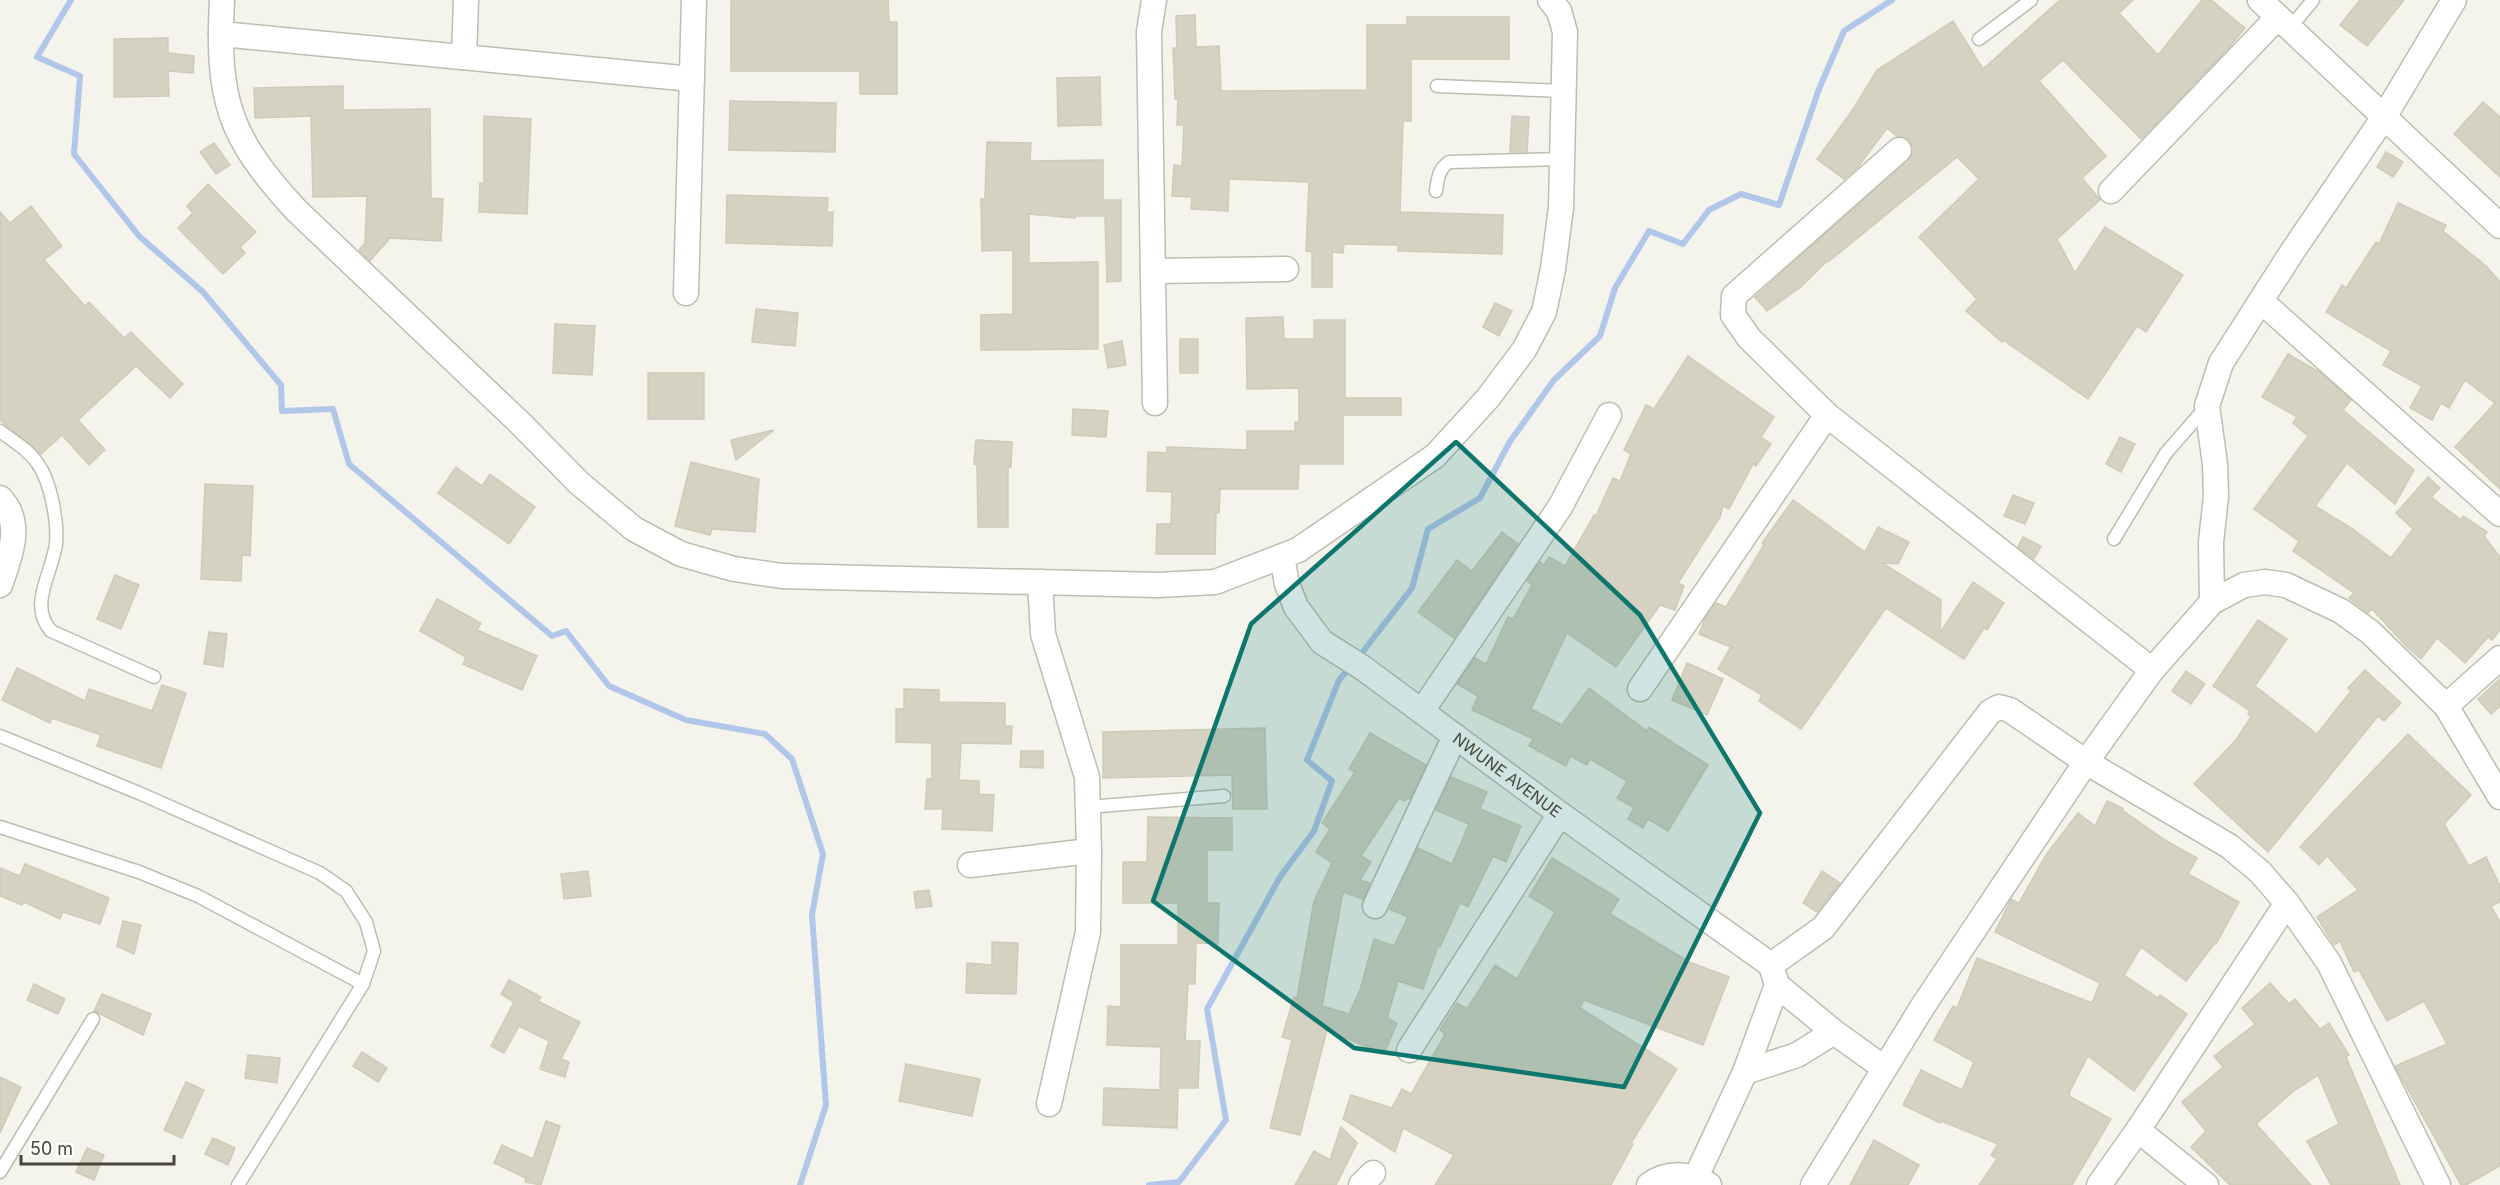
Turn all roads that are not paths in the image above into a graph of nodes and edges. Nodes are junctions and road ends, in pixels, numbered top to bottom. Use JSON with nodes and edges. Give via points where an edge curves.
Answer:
{"nodes":[{"id":1,"x":222,"y":0,"type":"edge"},
{"id":2,"x":466,"y":0,"type":"edge"},
{"id":3,"x":694,"y":0,"type":"edge"},
{"id":4,"x":1154,"y":0,"type":"edge"},
{"id":5,"x":1550,"y":0,"type":"edge"},
{"id":6,"x":2031,"y":0,"type":"edge"},
{"id":7,"x":2260,"y":0,"type":"edge"},
{"id":8,"x":2313,"y":0,"type":"edge"},
{"id":9,"x":2454,"y":0,"type":"edge"},
{"id":10,"x":2284,"y":23,"type":"junction"},
{"id":11,"x":220,"y":33,"type":"junction"},
{"id":12,"x":1979,"y":39,"type":"dead end"},
{"id":13,"x":465,"y":57,"type":"junction"},
{"id":14,"x":692,"y":79,"type":"junction"},
{"id":15,"x":1437,"y":86,"type":"dead end"},
{"id":16,"x":1564,"y":91,"type":"junction"},
{"id":17,"x":2384,"y":117,"type":"junction"},
{"id":18,"x":1899,"y":150,"type":"dead end"},
{"id":19,"x":1562,"y":159,"type":"junction"},
{"id":20,"x":1436,"y":191,"type":"dead end"},
{"id":21,"x":2111,"y":191,"type":"dead end"},
{"id":22,"x":2497,"y":218,"type":"edge"},
{"id":23,"x":1286,"y":269,"type":"dead end"},
{"id":24,"x":1153,"y":271,"type":"junction"},
{"id":25,"x":686,"y":293,"type":"dead end"},
{"id":26,"x":2262,"y":302,"type":"junction"},
{"id":27,"x":1155,"y":403,"type":"dead end"},
{"id":28,"x":2207,"y":406,"type":"junction"},
{"id":29,"x":1827,"y":414,"type":"junction"},
{"id":30,"x":1609,"y":415,"type":"dead end"},
{"id":31,"x":0,"y":431,"type":"edge"},
{"id":32,"x":0,"y":498,"type":"edge"},
{"id":33,"x":2500,"y":514,"type":"edge"},
{"id":34,"x":2114,"y":539,"type":"dead end"},
{"id":35,"x":1282,"y":557,"type":"junction"},
{"id":36,"x":1040,"y":582,"type":"junction"},
{"id":37,"x":0,"y":585,"type":"edge"},
{"id":38,"x":2212,"y":602,"type":"junction"},
{"id":39,"x":2500,"y":658,"type":"edge"},
{"id":40,"x":2152,"y":670,"type":"junction"},
{"id":41,"x":154,"y":677,"type":"dead end"},
{"id":42,"x":1640,"y":689,"type":"dead end"},
{"id":43,"x":2446,"y":706,"type":"junction"},
{"id":44,"x":1422,"y":711,"type":"junction"},
{"id":45,"x":0,"y":736,"type":"edge"},
{"id":46,"x":1455,"y":736,"type":"junction"},
{"id":47,"x":2086,"y":762,"type":"junction"},
{"id":48,"x":1224,"y":796,"type":"dead end"},
{"id":49,"x":2500,"y":796,"type":"edge"},
{"id":50,"x":1088,"y":807,"type":"junction"},
{"id":51,"x":1560,"y":814,"type":"junction"},
{"id":52,"x":0,"y":827,"type":"edge"},
{"id":53,"x":1089,"y":851,"type":"junction"},
{"id":54,"x":970,"y":865,"type":"dead end"},
{"id":55,"x":2287,"y":903,"type":"junction"},
{"id":56,"x":1375,"y":906,"type":"dead end"},
{"id":57,"x":1774,"y":975,"type":"junction"},
{"id":58,"x":363,"y":984,"type":"junction"},
{"id":59,"x":93,"y":1019,"type":"dead end"},
{"id":60,"x":1834,"y":1032,"type":"junction"},
{"id":61,"x":1409,"y":1050,"type":"dead end"},
{"id":62,"x":1884,"y":1068,"type":"junction"},
{"id":63,"x":1745,"y":1072,"type":"junction"},
{"id":64,"x":1049,"y":1104,"type":"dead end"},
{"id":65,"x":2138,"y":1130,"type":"junction"},
{"id":66,"x":0,"y":1172,"type":"edge"},
{"id":67,"x":1702,"y":1181,"type":"edge"},
{"id":68,"x":238,"y":1185,"type":"edge"},
{"id":69,"x":1649,"y":1185,"type":"edge"},
{"id":70,"x":1813,"y":1185,"type":"edge"},
{"id":71,"x":2099,"y":1185,"type":"edge"},
{"id":72,"x":2206,"y":1185,"type":"edge"},
{"id":73,"x":2438,"y":1185,"type":"edge"}],
"edges":[{"from":1,"to":11,"type":"street"},
{"from":2,"to":13,"type":"street"},
{"from":3,"to":14,"type":"street"},
{"from":4,"to":24,"type":"street","via":[[1149,32]]},
{"from":5,"to":16,"type":"street","via":[[1559,10],[1564,32]]},
{"from":6,"to":12,"type":"lane"},
{"from":7,"to":10,"type":"street"},
{"from":8,"to":10,"type":"lane"},
{"from":9,"to":17,"type":"street"},
{"from":10,"to":17,"type":"street"},
{"from":10,"to":21,"type":"street"},
{"from":11,"to":13,"type":"street"},
{"from":11,"to":36,"type":"street","via":[[225,99],[245,146],[268,180],[579,483],[634,529],[681,554],[734,569],[782,576]]},
{"from":13,"to":14,"type":"street"},
{"from":14,"to":25,"type":"street"},
{"from":15,"to":16,"type":"lane"},
{"from":16,"to":19,"type":"street"},
{"from":17,"to":22,"type":"street"},
{"from":17,"to":26,"type":"street"},
{"from":18,"to":29,"type":"street","via":[[1734,296],[1733,315],[1749,338]]},
{"from":19,"to":20,"type":"lane","via":[[1449,162],[1438,173]]},
{"from":19,"to":35,"type":"street","via":[[1562,208],[1553,269],[1544,312],[1524,350],[1436,456]]},
{"from":23,"to":24,"type":"street"},
{"from":24,"to":27,"type":"street"},
{"from":26,"to":28,"type":"street","via":[[2221,363]]},
{"from":26,"to":33,"type":"street"},
{"from":28,"to":34,"type":"lane","via":[[2166,453]]},
{"from":28,"to":38,"type":"street","via":[[2216,496],[2211,542]]},
{"from":29,"to":40,"type":"street"},
{"from":29,"to":42,"type":"street"},
{"from":30,"to":44,"type":"street","via":[[1560,507]]},
{"from":31,"to":41,"type":"lane","via":[[38,464],[54,513],[56,545],[39,609],[43,622],[51,631]]},
{"from":32,"to":37,"type":"street","via":[[14,523],[11,554]]},
{"from":35,"to":36,"type":"street","via":[[1215,582]]},
{"from":35,"to":44,"type":"street","name":"NWUNE AVENUE","via":[[1296,607],[1322,642]]},
{"from":36,"to":50,"type":"street","via":[[1043,634],[1087,777]]},
{"from":38,"to":40,"type":"street"},
{"from":38,"to":43,"type":"street","via":[[2244,585],[2265,582],[2286,585],[2315,597],[2370,632]]},
{"from":39,"to":43,"type":"street"},
{"from":40,"to":47,"type":"street"},
{"from":43,"to":49,"type":"street"},
{"from":44,"to":46,"type":"street","name":"NWUNE AVENUE"},
{"from":45,"to":58,"type":"lane","via":[[320,873],[346,891],[366,922],[374,951]]},
{"from":46,"to":51,"type":"street","name":"NWUNE AVENUE"},
{"from":46,"to":56,"type":"street"},
{"from":47,"to":55,"type":"street","via":[[2229,846],[2260,872]]},
{"from":47,"to":57,"type":"street","via":[[2010,710],[1999,707],[1990,712],[1823,928]]},
{"from":47,"to":62,"type":"street"},
{"from":48,"to":50,"type":"lane"},
{"from":50,"to":53,"type":"street"},
{"from":51,"to":57,"type":"street","name":"NWUNE AVENUE"},
{"from":51,"to":61,"type":"street"},
{"from":52,"to":58,"type":"lane","via":[[139,872],[198,896]]},
{"from":53,"to":54,"type":"street"},
{"from":53,"to":64,"type":"street","via":[[1088,932]]},
{"from":55,"to":65,"type":"street"},
{"from":55,"to":73,"type":"street","via":[[2329,963]]},
{"from":57,"to":60,"type":"street","name":"NWUNE AVENUE"},
{"from":57,"to":63,"type":"street"},
{"from":58,"to":68,"type":"lane"},
{"from":59,"to":66,"type":"lane"},
{"from":60,"to":62,"type":"street","name":"NWUNE AVENUE"},
{"from":60,"to":63,"type":"street","via":[[1797,1055]]},
{"from":62,"to":70,"type":"street"},
{"from":63,"to":67,"type":"street"},
{"from":65,"to":71,"type":"street"},
{"from":65,"to":72,"type":"street"},
{"from":67,"to":69,"type":"street","via":[[1678,1174]]}]}
